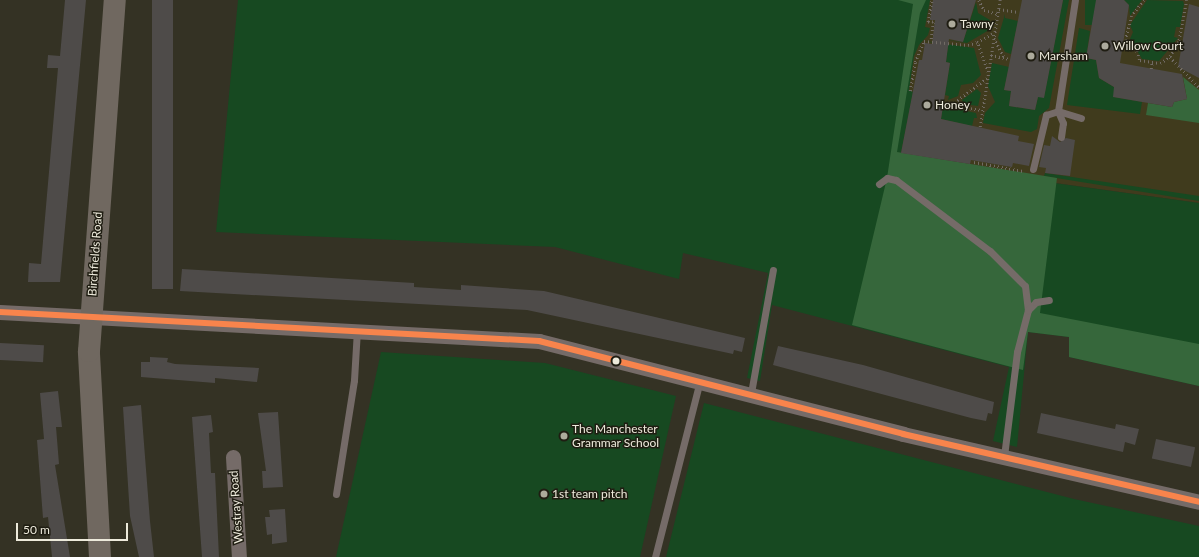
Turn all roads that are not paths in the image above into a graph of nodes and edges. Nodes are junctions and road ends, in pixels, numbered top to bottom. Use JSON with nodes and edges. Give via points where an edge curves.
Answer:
{"nodes":[{"id":1,"x":115,"y":0,"type":"edge"},
{"id":2,"x":1075,"y":0,"type":"edge"},
{"id":3,"x":1058,"y":111,"type":"junction"},
{"id":4,"x":1081,"y":118,"type":"dead end"},
{"id":5,"x":1060,"y":137,"type":"dead end"},
{"id":6,"x":1033,"y":169,"type":"road end"},
{"id":7,"x":879,"y":184,"type":"dead end"},
{"id":8,"x":773,"y":270,"type":"dead end"},
{"id":9,"x":1049,"y":300,"type":"dead end"},
{"id":10,"x":1028,"y":310,"type":"junction"},
{"id":11,"x":0,"y":312,"type":"edge"},
{"id":12,"x":90,"y":316,"type":"junction"},
{"id":13,"x":357,"y":330,"type":"junction"},
{"id":14,"x":700,"y":380,"type":"junction"},
{"id":15,"x":751,"y":393,"type":"junction"},
{"id":16,"x":233,"y":457,"type":"dead end"},
{"id":17,"x":1004,"y":457,"type":"junction"},
{"id":18,"x":336,"y":494,"type":"dead end"},
{"id":19,"x":1199,"y":502,"type":"edge"},
{"id":20,"x":100,"y":557,"type":"edge"},
{"id":21,"x":239,"y":557,"type":"edge"},
{"id":22,"x":655,"y":557,"type":"edge"}],
"edges":[{"from":1,"to":12,"type":"highway","name":"Birchfields Road"},
{"from":2,"to":3,"type":"lane"},
{"from":3,"to":4,"type":"lane"},
{"from":3,"to":5,"type":"lane","via":[[1063,123]]},
{"from":3,"to":6,"type":"lane","via":[[1051,111],[1042,120]]},
{"from":7,"to":10,"type":"lane","via":[[887,178],[896,180],[990,251],[1025,286]]},
{"from":8,"to":15,"type":"lane"},
{"from":9,"to":10,"type":"lane","via":[[1036,302]]},
{"from":10,"to":17,"type":"lane","via":[[1017,352]]},
{"from":11,"to":12,"type":"street"},
{"from":12,"to":13,"type":"street"},
{"from":12,"to":20,"type":"highway","name":"Birchfields Road","via":[[89,367]]},
{"from":13,"to":14,"type":"street","via":[[539,341]]},
{"from":13,"to":18,"type":"lane","via":[[354,380]]},
{"from":14,"to":15,"type":"street"},
{"from":14,"to":22,"type":"lane"},
{"from":15,"to":17,"type":"street"},
{"from":16,"to":21,"type":"street","name":"Westray Road"},
{"from":17,"to":19,"type":"street"}]}
